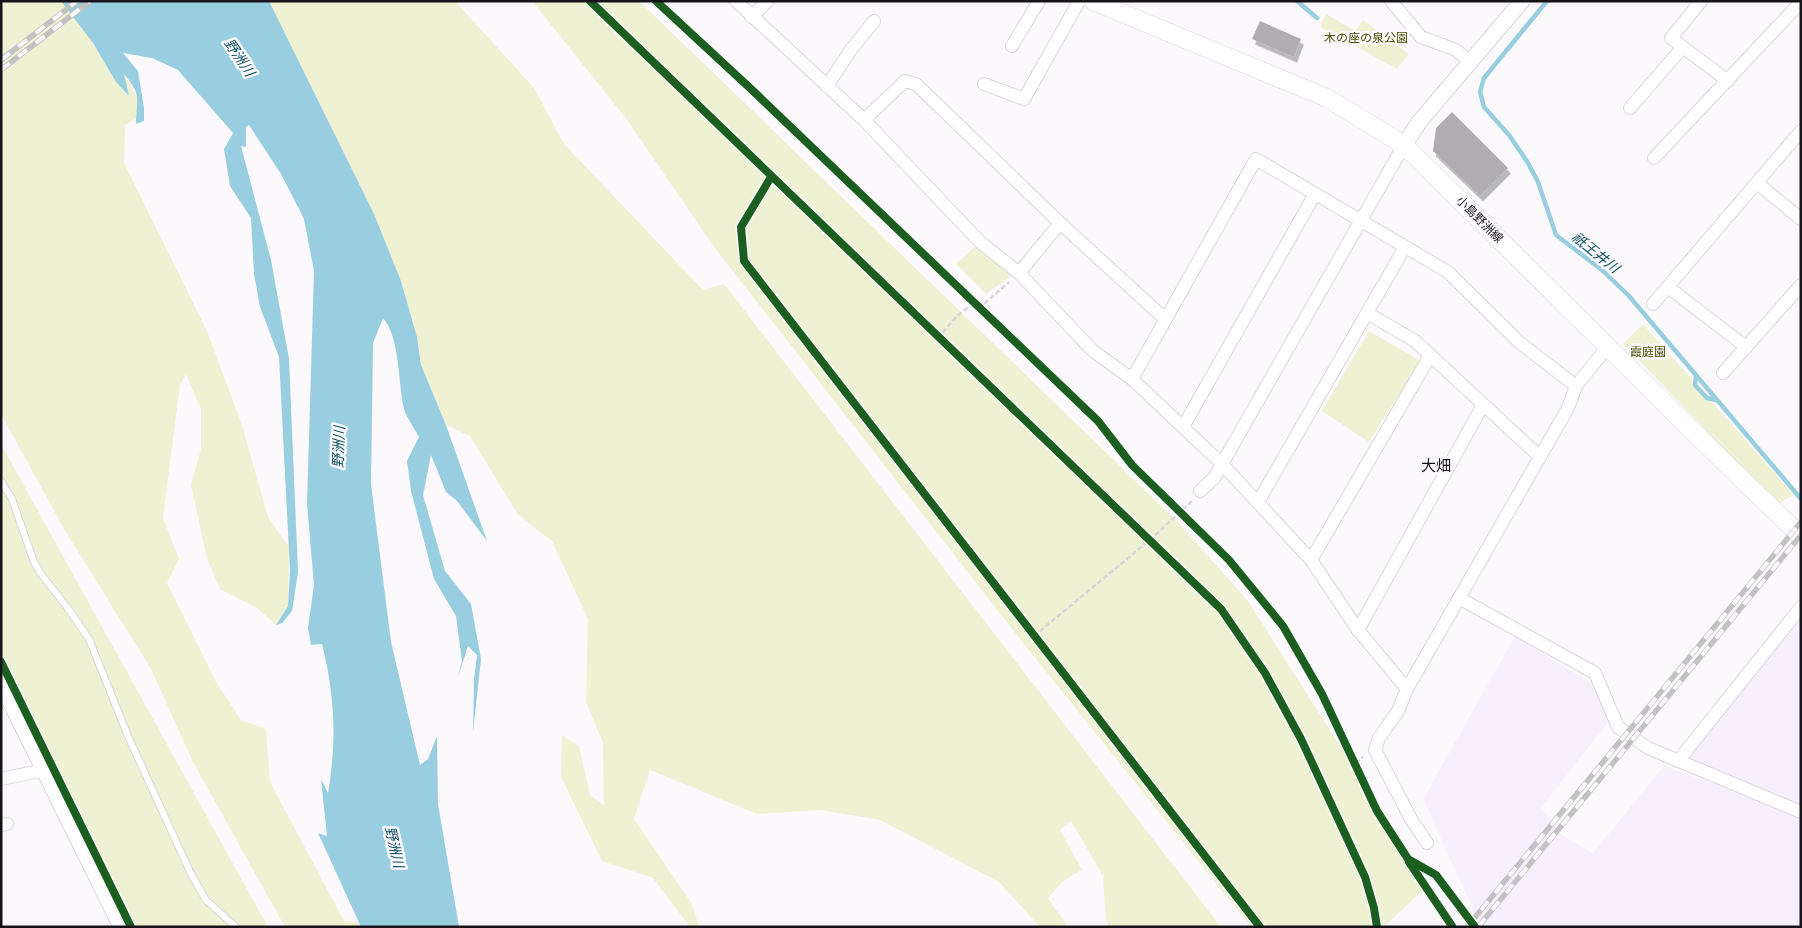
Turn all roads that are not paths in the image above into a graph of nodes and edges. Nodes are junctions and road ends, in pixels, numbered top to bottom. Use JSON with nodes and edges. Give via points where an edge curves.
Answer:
{"nodes":[{"id":1,"x":736,"y":1,"type":"edge"},
{"id":2,"x":768,"y":1,"type":"edge"},
{"id":3,"x":1039,"y":1,"type":"edge"},
{"id":4,"x":1079,"y":1,"type":"edge"},
{"id":5,"x":1093,"y":1,"type":"edge"},
{"id":6,"x":1391,"y":1,"type":"edge"},
{"id":7,"x":1522,"y":1,"type":"edge"},
{"id":8,"x":1701,"y":1,"type":"edge"},
{"id":9,"x":1801,"y":2,"type":"edge"},
{"id":10,"x":751,"y":17,"type":"junction"},
{"id":11,"x":874,"y":22,"type":"dead end"},
{"id":12,"x":1012,"y":46,"type":"dead end"},
{"id":13,"x":1683,"y":47,"type":"junction"},
{"id":14,"x":1470,"y":62,"type":"junction"},
{"id":15,"x":1728,"y":81,"type":"junction"},
{"id":16,"x":984,"y":84,"type":"dead end"},
{"id":17,"x":827,"y":86,"type":"junction"},
{"id":18,"x":1630,"y":108,"type":"dead end"},
{"id":19,"x":864,"y":120,"type":"junction"},
{"id":20,"x":1801,"y":131,"type":"edge"},
{"id":21,"x":1404,"y":144,"type":"junction"},
{"id":22,"x":1654,"y":158,"type":"dead end"},
{"id":23,"x":1757,"y":184,"type":"junction"},
{"id":24,"x":1315,"y":194,"type":"junction"},
{"id":25,"x":1801,"y":219,"type":"edge"},
{"id":26,"x":1361,"y":220,"type":"junction"},
{"id":27,"x":1060,"y":223,"type":"junction"},
{"id":28,"x":1405,"y":247,"type":"junction"},
{"id":29,"x":1019,"y":273,"type":"junction"},
{"id":30,"x":1801,"y":285,"type":"edge"},
{"id":31,"x":1668,"y":287,"type":"junction"},
{"id":32,"x":1653,"y":304,"type":"dead end"},
{"id":33,"x":1367,"y":313,"type":"junction"},
{"id":34,"x":1165,"y":320,"type":"junction"},
{"id":35,"x":1608,"y":346,"type":"junction"},
{"id":36,"x":1746,"y":347,"type":"junction"},
{"id":37,"x":1430,"y":356,"type":"junction"},
{"id":38,"x":1723,"y":374,"type":"dead end"},
{"id":39,"x":1132,"y":379,"type":"junction"},
{"id":40,"x":1576,"y":386,"type":"junction"},
{"id":41,"x":1483,"y":405,"type":"junction"},
{"id":42,"x":1183,"y":427,"type":"junction"},
{"id":43,"x":1540,"y":457,"type":"junction"},
{"id":44,"x":1222,"y":464,"type":"junction"},
{"id":45,"x":1,"y":482,"type":"edge"},
{"id":46,"x":1196,"y":496,"type":"road end"},
{"id":47,"x":1258,"y":502,"type":"junction"},
{"id":48,"x":1801,"y":536,"type":"edge"},
{"id":49,"x":1311,"y":560,"type":"junction"},
{"id":50,"x":1459,"y":598,"type":"junction"},
{"id":51,"x":1801,"y":607,"type":"edge"},
{"id":52,"x":1358,"y":630,"type":"junction"},
{"id":53,"x":1,"y":683,"type":"edge"},
{"id":54,"x":1407,"y":689,"type":"junction"},
{"id":55,"x":1678,"y":761,"type":"junction"},
{"id":56,"x":44,"y":770,"type":"junction"},
{"id":57,"x":1,"y":780,"type":"edge"},
{"id":58,"x":1801,"y":812,"type":"edge"},
{"id":59,"x":1427,"y":843,"type":"dead end"},
{"id":60,"x":121,"y":927,"type":"edge"},
{"id":61,"x":236,"y":927,"type":"edge"}],
"edges":[{"from":1,"to":10,"type":"street"},
{"from":2,"to":10,"type":"street"},
{"from":3,"to":12,"type":"street"},
{"from":4,"to":16,"type":"street","via":[[1024,99]]},
{"from":5,"to":21,"type":"main road","name":"小島野洲線","via":[[1327,98]]},
{"from":6,"to":14,"type":"street","via":[[1420,38],[1456,50]]},
{"from":7,"to":14,"type":"street"},
{"from":8,"to":13,"type":"street","via":[[1672,38]]},
{"from":9,"to":15,"type":"street"},
{"from":10,"to":17,"type":"street"},
{"from":11,"to":17,"type":"street"},
{"from":13,"to":15,"type":"street"},
{"from":13,"to":18,"type":"street"},
{"from":14,"to":21,"type":"street"},
{"from":15,"to":22,"type":"street"},
{"from":17,"to":19,"type":"street"},
{"from":19,"to":27,"type":"street","via":[[905,81],[916,84]]},
{"from":19,"to":29,"type":"street","via":[[980,242]]},
{"from":20,"to":23,"type":"street"},
{"from":21,"to":26,"type":"street"},
{"from":21,"to":35,"type":"main road","name":"小島野洲線"},
{"from":23,"to":25,"type":"street"},
{"from":23,"to":31,"type":"street"},
{"from":24,"to":26,"type":"street"},
{"from":24,"to":34,"type":"street","via":[[1256,159]]},
{"from":24,"to":42,"type":"street"},
{"from":26,"to":28,"type":"street"},
{"from":26,"to":44,"type":"street"},
{"from":27,"to":29,"type":"street"},
{"from":27,"to":34,"type":"street"},
{"from":28,"to":33,"type":"street"},
{"from":28,"to":40,"type":"street","via":[[1448,272],[1520,343]]},
{"from":29,"to":39,"type":"street","via":[[1093,350]]},
{"from":30,"to":36,"type":"street"},
{"from":31,"to":32,"type":"street"},
{"from":31,"to":36,"type":"street"},
{"from":33,"to":37,"type":"street","via":[[1415,342]]},
{"from":33,"to":47,"type":"street"},
{"from":34,"to":39,"type":"street"},
{"from":35,"to":40,"type":"street"},
{"from":35,"to":48,"type":"main road","name":"小島野洲線"},
{"from":36,"to":38,"type":"street"},
{"from":37,"to":41,"type":"street"},
{"from":37,"to":49,"type":"street"},
{"from":39,"to":42,"type":"street"},
{"from":40,"to":43,"type":"street","via":[[1568,408]]},
{"from":41,"to":43,"type":"street"},
{"from":41,"to":52,"type":"street"},
{"from":42,"to":44,"type":"street"},
{"from":43,"to":50,"type":"street"},
{"from":44,"to":46,"type":"street","via":[[1214,478]]},
{"from":44,"to":47,"type":"street"},
{"from":45,"to":61,"type":"lane","via":[[12,499],[34,562],[89,639],[190,874],[206,900]]},
{"from":47,"to":49,"type":"street"},
{"from":49,"to":52,"type":"street"},
{"from":50,"to":54,"type":"street"},
{"from":50,"to":55,"type":"street","via":[[1595,673],[1618,727],[1648,748]]},
{"from":51,"to":55,"type":"street"},
{"from":52,"to":54,"type":"street"},
{"from":53,"to":56,"type":"street"},
{"from":54,"to":59,"type":"street","via":[[1375,750]]},
{"from":55,"to":58,"type":"street"},
{"from":56,"to":57,"type":"street"},
{"from":56,"to":60,"type":"street"}]}
